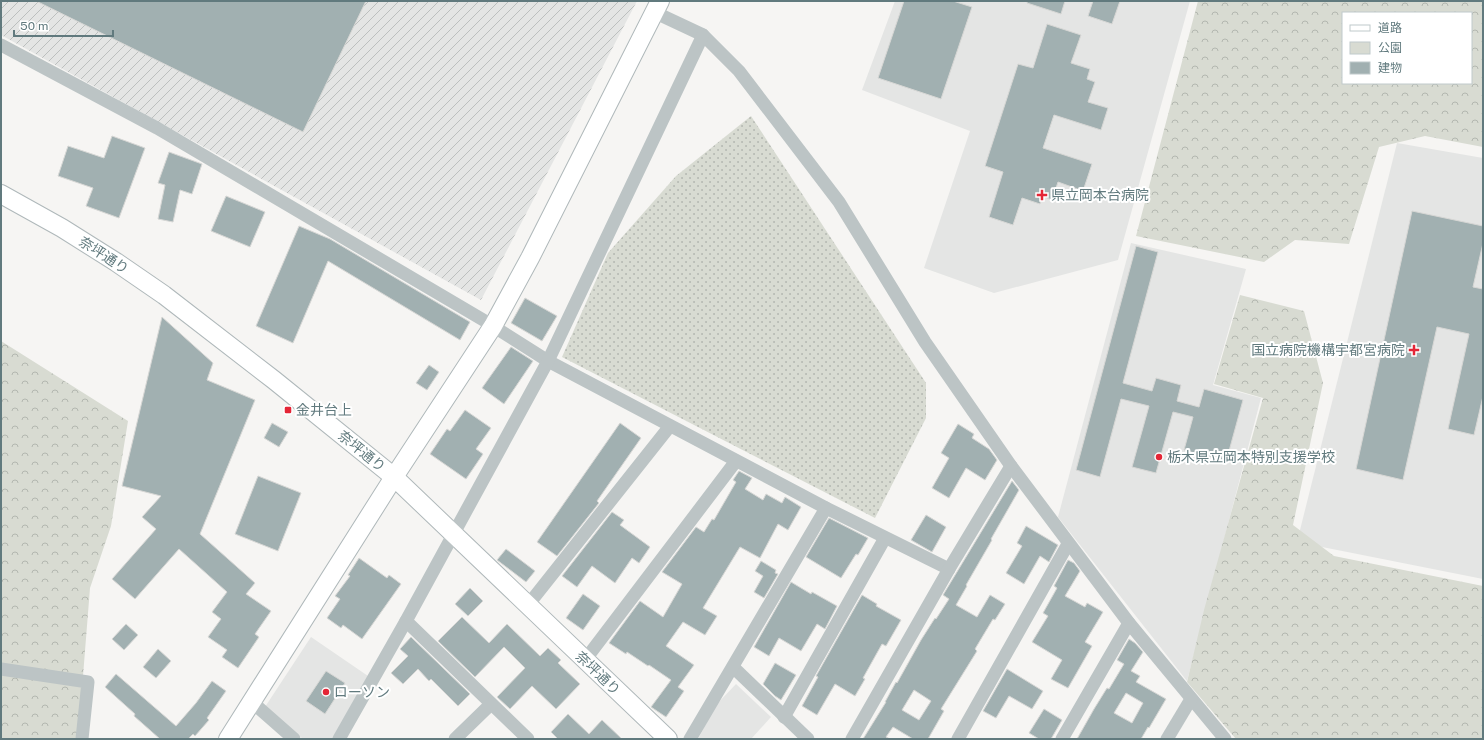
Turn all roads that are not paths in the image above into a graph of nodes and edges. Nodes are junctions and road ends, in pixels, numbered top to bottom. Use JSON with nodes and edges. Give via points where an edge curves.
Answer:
{"nodes":[{"id":1,"x":657,"y":6,"type":"edge"},
{"id":2,"x":703,"y":35,"type":"junction"},
{"id":3,"x":1,"y":45,"type":"edge"},
{"id":4,"x":1,"y":194,"type":"edge"},
{"id":5,"x":493,"y":326,"type":"junction"},
{"id":6,"x":548,"y":361,"type":"junction"},
{"id":7,"x":670,"y":426,"type":"junction"},
{"id":8,"x":736,"y":460,"type":"junction"},
{"id":9,"x":1011,"y":466,"type":"junction"},
{"id":10,"x":394,"y":477,"type":"junction"},
{"id":11,"x":826,"y":508,"type":"junction"},
{"id":12,"x":453,"y":534,"type":"junction"},
{"id":13,"x":885,"y":538,"type":"junction"},
{"id":14,"x":1068,"y":544,"type":"junction"},
{"id":15,"x":949,"y":570,"type":"junction"},
{"id":16,"x":528,"y":605,"type":"junction"},
{"id":17,"x":406,"y":621,"type":"junction"},
{"id":18,"x":1129,"y":623,"type":"junction"},
{"id":19,"x":585,"y":660,"type":"junction"},
{"id":20,"x":733,"y":667,"type":"junction"},
{"id":21,"x":1,"y":669,"type":"edge"},
{"id":22,"x":1191,"y":699,"type":"junction"},
{"id":23,"x":252,"y":702,"type":"junction"},
{"id":24,"x":491,"y":704,"type":"junction"},
{"id":25,"x":784,"y":717,"type":"junction"},
{"id":26,"x":82,"y":739,"type":"edge"},
{"id":27,"x":228,"y":739,"type":"edge"},
{"id":28,"x":294,"y":739,"type":"edge"},
{"id":29,"x":339,"y":739,"type":"edge"},
{"id":30,"x":455,"y":739,"type":"edge"},
{"id":31,"x":528,"y":739,"type":"edge"},
{"id":32,"x":668,"y":739,"type":"edge"},
{"id":33,"x":690,"y":739,"type":"edge"},
{"id":34,"x":808,"y":739,"type":"edge"},
{"id":35,"x":852,"y":739,"type":"edge"},
{"id":36,"x":958,"y":739,"type":"edge"},
{"id":37,"x":1062,"y":739,"type":"edge"},
{"id":38,"x":1167,"y":739,"type":"edge"},
{"id":39,"x":1225,"y":739,"type":"edge"}],
"edges":[{"from":1,"to":2,"type":"street"},
{"from":1,"to":5,"type":"street"},
{"from":2,"to":6,"type":"street"},
{"from":2,"to":9,"type":"street","via":[[739,71],[839,202],[924,342]]},
{"from":3,"to":5,"type":"street","via":[[157,128]]},
{"from":4,"to":10,"type":"street","name":"奈坪通り","via":[[62,228],[164,295]]},
{"from":5,"to":6,"type":"street"},
{"from":5,"to":10,"type":"street"},
{"from":6,"to":7,"type":"street"},
{"from":6,"to":12,"type":"street"},
{"from":7,"to":8,"type":"street"},
{"from":7,"to":16,"type":"street"},
{"from":8,"to":11,"type":"street"},
{"from":8,"to":19,"type":"street"},
{"from":9,"to":14,"type":"street"},
{"from":9,"to":15,"type":"street"},
{"from":10,"to":12,"type":"street","name":"奈坪通り"},
{"from":10,"to":23,"type":"street"},
{"from":11,"to":13,"type":"street"},
{"from":11,"to":20,"type":"street"},
{"from":12,"to":16,"type":"street","name":"奈坪通り"},
{"from":12,"to":17,"type":"street"},
{"from":13,"to":15,"type":"street"},
{"from":13,"to":25,"type":"street"},
{"from":14,"to":18,"type":"street"},
{"from":14,"to":36,"type":"street"},
{"from":15,"to":35,"type":"street"},
{"from":16,"to":19,"type":"street","name":"奈坪通り"},
{"from":17,"to":24,"type":"street"},
{"from":17,"to":29,"type":"street"},
{"from":18,"to":22,"type":"street"},
{"from":18,"to":37,"type":"street"},
{"from":19,"to":32,"type":"street","name":"奈坪通り"},
{"from":20,"to":25,"type":"street"},
{"from":20,"to":33,"type":"street"},
{"from":21,"to":26,"type":"street","via":[[88,682]]},
{"from":22,"to":38,"type":"street"},
{"from":22,"to":39,"type":"street"},
{"from":23,"to":27,"type":"street"},
{"from":23,"to":28,"type":"street"},
{"from":24,"to":30,"type":"street"},
{"from":24,"to":31,"type":"street"},
{"from":25,"to":34,"type":"street"}]}
